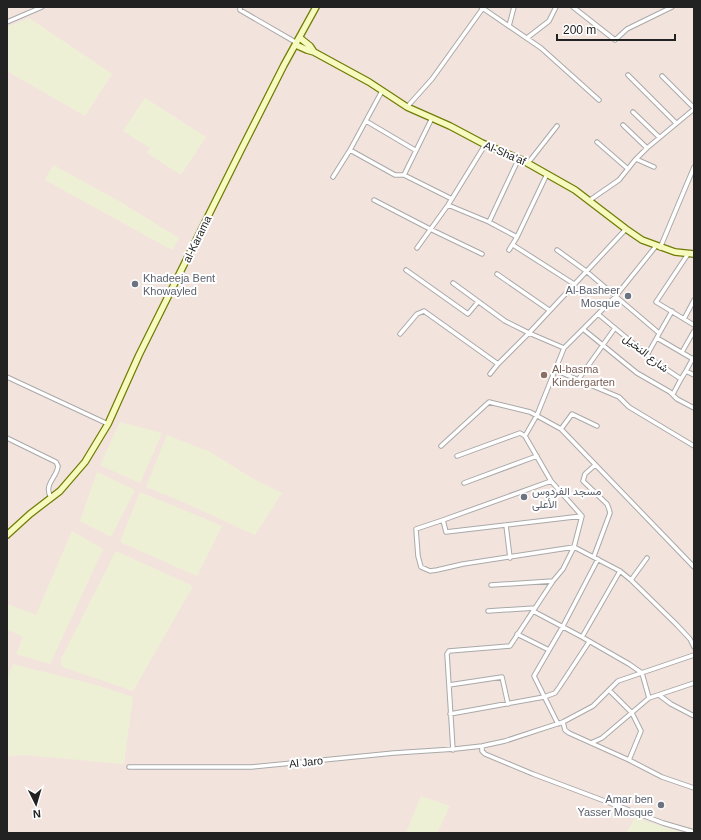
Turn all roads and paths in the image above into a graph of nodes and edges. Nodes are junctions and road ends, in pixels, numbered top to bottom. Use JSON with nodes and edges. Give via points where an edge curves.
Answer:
{"nodes":[{"id":1,"x":42,"y":7,"type":"edge"},
{"id":2,"x":240,"y":7,"type":"edge"},
{"id":3,"x":316,"y":7,"type":"edge"},
{"id":4,"x":482,"y":7,"type":"edge"},
{"id":5,"x":514,"y":7,"type":"edge"},
{"id":6,"x":556,"y":7,"type":"edge"},
{"id":7,"x":572,"y":7,"type":"edge"},
{"id":8,"x":672,"y":7,"type":"edge"},
{"id":9,"x":7,"y":22,"type":"edge"},
{"id":10,"x":509,"y":26,"type":"junction"},
{"id":11,"x":527,"y":38,"type":"junction"},
{"id":12,"x":298,"y":42,"type":"junction"},
{"id":13,"x":628,"y":74,"type":"dead end"},
{"id":14,"x":662,"y":76,"type":"dead end"},
{"id":15,"x":382,"y":91,"type":"junction"},
{"id":16,"x":599,"y":100,"type":"dead end"},
{"id":17,"x":407,"y":107,"type":"junction"},
{"id":18,"x":694,"y":109,"type":"edge"},
{"id":19,"x":633,"y":112,"type":"dead end"},
{"id":20,"x":432,"y":118,"type":"junction"},
{"id":21,"x":366,"y":121,"type":"junction"},
{"id":22,"x":676,"y":123,"type":"junction"},
{"id":23,"x":622,"y":125,"type":"dead end"},
{"id":24,"x":556,"y":126,"type":"dead end"},
{"id":25,"x":659,"y":137,"type":"junction"},
{"id":26,"x":597,"y":142,"type":"dead end"},
{"id":27,"x":485,"y":145,"type":"junction"},
{"id":28,"x":647,"y":148,"type":"junction"},
{"id":29,"x":350,"y":150,"type":"junction"},
{"id":30,"x":415,"y":150,"type":"junction"},
{"id":31,"x":519,"y":158,"type":"junction"},
{"id":32,"x":636,"y":159,"type":"junction"},
{"id":33,"x":528,"y":163,"type":"junction"},
{"id":34,"x":654,"y":167,"type":"dead end"},
{"id":35,"x":694,"y":167,"type":"edge"},
{"id":36,"x":628,"y":169,"type":"junction"},
{"id":37,"x":547,"y":174,"type":"junction"},
{"id":38,"x":404,"y":175,"type":"junction"},
{"id":39,"x":333,"y":177,"type":"dead end"},
{"id":40,"x":452,"y":198,"type":"junction"},
{"id":41,"x":374,"y":200,"type":"dead end"},
{"id":42,"x":590,"y":200,"type":"junction"},
{"id":43,"x":448,"y":205,"type":"junction"},
{"id":44,"x":489,"y":222,"type":"junction"},
{"id":45,"x":430,"y":229,"type":"junction"},
{"id":46,"x":626,"y":229,"type":"junction"},
{"id":47,"x":517,"y":237,"type":"junction"},
{"id":48,"x":513,"y":245,"type":"junction"},
{"id":49,"x":658,"y":247,"type":"junction"},
{"id":50,"x":417,"y":248,"type":"dead end"},
{"id":51,"x":509,"y":250,"type":"dead end"},
{"id":52,"x":557,"y":250,"type":"dead end"},
{"id":53,"x":482,"y":254,"type":"dead end"},
{"id":54,"x":691,"y":254,"type":"edge"},
{"id":55,"x":406,"y":270,"type":"dead end"},
{"id":56,"x":586,"y":271,"type":"junction"},
{"id":57,"x":497,"y":274,"type":"dead end"},
{"id":58,"x":453,"y":283,"type":"dead end"},
{"id":59,"x":574,"y":284,"type":"junction"},
{"id":60,"x":615,"y":297,"type":"junction"},
{"id":61,"x":694,"y":300,"type":"edge"},
{"id":62,"x":478,"y":302,"type":"junction"},
{"id":63,"x":549,"y":310,"type":"junction"},
{"id":64,"x":672,"y":311,"type":"junction"},
{"id":65,"x":598,"y":314,"type":"junction"},
{"id":66,"x":684,"y":319,"type":"junction"},
{"id":67,"x":694,"y":325,"type":"edge"},
{"id":68,"x":616,"y":328,"type":"junction"},
{"id":69,"x":583,"y":329,"type":"junction"},
{"id":70,"x":694,"y":331,"type":"edge"},
{"id":71,"x":659,"y":332,"type":"junction"},
{"id":72,"x":529,"y":333,"type":"junction"},
{"id":73,"x":400,"y":334,"type":"dead end"},
{"id":74,"x":657,"y":338,"type":"junction"},
{"id":75,"x":602,"y":345,"type":"junction"},
{"id":76,"x":564,"y":348,"type":"junction"},
{"id":77,"x":682,"y":352,"type":"junction"},
{"id":78,"x":647,"y":355,"type":"junction"},
{"id":79,"x":694,"y":358,"type":"edge"},
{"id":80,"x":498,"y":364,"type":"junction"},
{"id":81,"x":555,"y":370,"type":"junction"},
{"id":82,"x":686,"y":371,"type":"junction"},
{"id":83,"x":490,"y":374,"type":"dead end"},
{"id":84,"x":694,"y":374,"type":"edge"},
{"id":85,"x":7,"y":377,"type":"edge"},
{"id":86,"x":681,"y":379,"type":"junction"},
{"id":87,"x":578,"y":380,"type":"junction"},
{"id":88,"x":673,"y":394,"type":"junction"},
{"id":89,"x":694,"y":408,"type":"edge"},
{"id":90,"x":537,"y":415,"type":"junction"},
{"id":91,"x":108,"y":424,"type":"junction"},
{"id":92,"x":597,"y":426,"type":"dead end"},
{"id":93,"x":561,"y":429,"type":"junction"},
{"id":94,"x":525,"y":436,"type":"junction"},
{"id":95,"x":7,"y":438,"type":"edge"},
{"id":96,"x":441,"y":446,"type":"dead end"},
{"id":97,"x":694,"y":446,"type":"edge"},
{"id":98,"x":457,"y":456,"type":"dead end"},
{"id":99,"x":536,"y":456,"type":"junction"},
{"id":100,"x":595,"y":465,"type":"junction"},
{"id":101,"x":550,"y":481,"type":"junction"},
{"id":102,"x":464,"y":483,"type":"dead end"},
{"id":103,"x":51,"y":498,"type":"junction"},
{"id":104,"x":582,"y":516,"type":"junction"},
{"id":105,"x":443,"y":520,"type":"junction"},
{"id":106,"x":506,"y":525,"type":"junction"},
{"id":107,"x":7,"y":535,"type":"edge"},
{"id":108,"x":574,"y":547,"type":"junction"},
{"id":109,"x":510,"y":558,"type":"junction"},
{"id":110,"x":596,"y":558,"type":"junction"},
{"id":111,"x":647,"y":558,"type":"dead end"},
{"id":112,"x":694,"y":567,"type":"edge"},
{"id":113,"x":620,"y":571,"type":"junction"},
{"id":114,"x":631,"y":580,"type":"junction"},
{"id":115,"x":553,"y":581,"type":"junction"},
{"id":116,"x":491,"y":585,"type":"dead end"},
{"id":117,"x":534,"y":609,"type":"junction"},
{"id":118,"x":488,"y":611,"type":"dead end"},
{"id":119,"x":563,"y":626,"type":"junction"},
{"id":120,"x":517,"y":634,"type":"junction"},
{"id":121,"x":582,"y":637,"type":"junction"},
{"id":122,"x":589,"y":642,"type":"junction"},
{"id":123,"x":694,"y":647,"type":"edge"},
{"id":124,"x":549,"y":650,"type":"junction"},
{"id":125,"x":694,"y":655,"type":"edge"},
{"id":126,"x":642,"y":673,"type":"junction"},
{"id":127,"x":694,"y":684,"type":"edge"},
{"id":128,"x":449,"y":685,"type":"junction"},
{"id":129,"x":609,"y":690,"type":"junction"},
{"id":130,"x":659,"y":695,"type":"junction"},
{"id":131,"x":544,"y":697,"type":"junction"},
{"id":132,"x":649,"y":698,"type":"junction"},
{"id":133,"x":508,"y":704,"type":"junction"},
{"id":134,"x":632,"y":713,"type":"junction"},
{"id":135,"x":450,"y":714,"type":"junction"},
{"id":136,"x":694,"y":716,"type":"edge"},
{"id":137,"x":563,"y":722,"type":"junction"},
{"id":138,"x":558,"y":724,"type":"junction"},
{"id":139,"x":591,"y":743,"type":"junction"},
{"id":140,"x":482,"y":746,"type":"junction"},
{"id":141,"x":453,"y":750,"type":"junction"},
{"id":142,"x":629,"y":760,"type":"junction"},
{"id":143,"x":129,"y":767,"type":"dead end"},
{"id":144,"x":694,"y":788,"type":"edge"},
{"id":145,"x":694,"y":832,"type":"edge"}],
"edges":[{"from":1,"to":9,"type":"street"},
{"from":2,"to":12,"type":"street","via":[[240,10]]},
{"from":3,"to":12,"type":"main road","name":"al-Karama"},
{"from":4,"to":10,"type":"street"},
{"from":4,"to":17,"type":"street","via":[[432,79]]},
{"from":5,"to":10,"type":"street"},
{"from":6,"to":11,"type":"street","via":[[549,21]]},
{"from":7,"to":8,"type":"street","via":[[615,40],[627,30]]},
{"from":10,"to":11,"type":"street"},
{"from":11,"to":16,"type":"street","via":[[565,68]]},
{"from":12,"to":15,"type":"main road","name":"Al-Sha'af","via":[[307,50]]},
{"from":12,"to":91,"type":"main road","name":"al-Karama","via":[[243,145],[139,355]]},
{"from":13,"to":22,"type":"street"},
{"from":14,"to":18,"type":"street"},
{"from":15,"to":17,"type":"main road","name":"Al-Sha'af"},
{"from":15,"to":21,"type":"street"},
{"from":17,"to":20,"type":"main road","name":"Al-Sha'af"},
{"from":18,"to":22,"type":"street"},
{"from":19,"to":25,"type":"street"},
{"from":20,"to":27,"type":"main road","name":"Al-Sha'af"},
{"from":20,"to":30,"type":"street"},
{"from":21,"to":29,"type":"street"},
{"from":21,"to":30,"type":"street"},
{"from":22,"to":25,"type":"street"},
{"from":23,"to":28,"type":"street"},
{"from":24,"to":33,"type":"street"},
{"from":25,"to":28,"type":"street"},
{"from":26,"to":36,"type":"street"},
{"from":27,"to":31,"type":"main road","name":"Al-Sha'af"},
{"from":27,"to":40,"type":"street"},
{"from":28,"to":32,"type":"street"},
{"from":29,"to":38,"type":"street","via":[[395,175]]},
{"from":29,"to":39,"type":"street"},
{"from":30,"to":38,"type":"street"},
{"from":31,"to":33,"type":"main road","name":"Al-Sha'af"},
{"from":31,"to":44,"type":"street"},
{"from":32,"to":34,"type":"street"},
{"from":32,"to":36,"type":"street"},
{"from":33,"to":37,"type":"main road","name":"Al-Sha'af"},
{"from":35,"to":49,"type":"street"},
{"from":36,"to":42,"type":"street","via":[[619,180]]},
{"from":37,"to":42,"type":"main road","name":"Al-Sha'af"},
{"from":37,"to":47,"type":"street"},
{"from":38,"to":40,"type":"street"},
{"from":40,"to":43,"type":"street"},
{"from":41,"to":45,"type":"street"},
{"from":42,"to":46,"type":"main road","name":"Al-Sha'af"},
{"from":43,"to":44,"type":"street"},
{"from":43,"to":45,"type":"street"},
{"from":44,"to":47,"type":"street"},
{"from":45,"to":50,"type":"street"},
{"from":45,"to":53,"type":"street"},
{"from":46,"to":49,"type":"main road","name":"Al-Sha'af"},
{"from":46,"to":56,"type":"street"},
{"from":47,"to":48,"type":"street"},
{"from":48,"to":51,"type":"street"},
{"from":48,"to":59,"type":"street"},
{"from":49,"to":54,"type":"main road","name":"Al-Sha'af"},
{"from":49,"to":60,"type":"street"},
{"from":52,"to":56,"type":"street"},
{"from":54,"to":64,"type":"street","via":[[656,302]]},
{"from":55,"to":62,"type":"street","via":[[468,314]]},
{"from":56,"to":59,"type":"street"},
{"from":56,"to":60,"type":"street"},
{"from":57,"to":63,"type":"street"},
{"from":58,"to":62,"type":"street"},
{"from":59,"to":63,"type":"street"},
{"from":60,"to":65,"type":"street"},
{"from":60,"to":71,"type":"street"},
{"from":61,"to":66,"type":"street"},
{"from":62,"to":72,"type":"street","via":[[505,321]]},
{"from":63,"to":72,"type":"street"},
{"from":64,"to":66,"type":"street"},
{"from":64,"to":71,"type":"street"},
{"from":65,"to":68,"type":"street","name":"شارع النخيل"},
{"from":65,"to":69,"type":"street"},
{"from":66,"to":67,"type":"street"},
{"from":68,"to":75,"type":"street"},
{"from":68,"to":78,"type":"street","name":"شارع النخيل"},
{"from":69,"to":75,"type":"street"},
{"from":69,"to":76,"type":"street"},
{"from":70,"to":77,"type":"street"},
{"from":71,"to":74,"type":"street"},
{"from":72,"to":76,"type":"street"},
{"from":72,"to":80,"type":"street"},
{"from":73,"to":80,"type":"street","via":[[417,314],[424,311]]},
{"from":74,"to":77,"type":"street"},
{"from":74,"to":78,"type":"street"},
{"from":75,"to":87,"type":"street"},
{"from":75,"to":88,"type":"street","via":[[637,373]]},
{"from":76,"to":81,"type":"street"},
{"from":77,"to":79,"type":"street"},
{"from":78,"to":86,"type":"street","name":"شارع النخيل"},
{"from":79,"to":82,"type":"street"},
{"from":80,"to":83,"type":"street"},
{"from":81,"to":87,"type":"street"},
{"from":81,"to":90,"type":"street"},
{"from":82,"to":84,"type":"street","name":"شارع النخيل"},
{"from":82,"to":86,"type":"street","name":"شارع النخيل"},
{"from":85,"to":91,"type":"street"},
{"from":86,"to":88,"type":"street"},
{"from":87,"to":97,"type":"street","via":[[619,397],[628,407]]},
{"from":88,"to":89,"type":"street","via":[[672,396]]},
{"from":90,"to":93,"type":"street"},
{"from":90,"to":94,"type":"street"},
{"from":90,"to":96,"type":"street","via":[[489,402]]},
{"from":91,"to":103,"type":"main road","name":"al-Karama","via":[[85,462]]},
{"from":92,"to":93,"type":"street","via":[[572,414]]},
{"from":93,"to":100,"type":"street"},
{"from":94,"to":98,"type":"street","via":[[520,433]]},
{"from":94,"to":99,"type":"street"},
{"from":95,"to":103,"type":"street","via":[[56,462],[58,470],[48,491]]},
{"from":99,"to":101,"type":"street"},
{"from":99,"to":102,"type":"street"},
{"from":100,"to":110,"type":"street","via":[[585,474],[583,481],[608,504],[610,512]]},
{"from":100,"to":112,"type":"street"},
{"from":101,"to":104,"type":"street"},
{"from":101,"to":105,"type":"street"},
{"from":103,"to":107,"type":"main road","name":"al-Karama"},
{"from":104,"to":106,"type":"street"},
{"from":104,"to":108,"type":"street"},
{"from":105,"to":106,"type":"street","via":[[446,532]]},
{"from":105,"to":109,"type":"street","via":[[416,529],[418,556],[422,567],[430,571]]},
{"from":106,"to":109,"type":"street"},
{"from":108,"to":109,"type":"street"},
{"from":108,"to":110,"type":"street"},
{"from":108,"to":115,"type":"street","via":[[563,569]]},
{"from":110,"to":113,"type":"street"},
{"from":110,"to":119,"type":"street"},
{"from":111,"to":114,"type":"street"},
{"from":113,"to":114,"type":"street"},
{"from":113,"to":121,"type":"street"},
{"from":114,"to":123,"type":"street","via":[[677,625]]},
{"from":115,"to":116,"type":"street"},
{"from":115,"to":117,"type":"street"},
{"from":117,"to":118,"type":"street"},
{"from":117,"to":119,"type":"street"},
{"from":117,"to":120,"type":"street"},
{"from":119,"to":121,"type":"street"},
{"from":119,"to":124,"type":"street"},
{"from":120,"to":124,"type":"street"},
{"from":120,"to":128,"type":"street","via":[[510,646],[449,651]]},
{"from":121,"to":122,"type":"street"},
{"from":122,"to":126,"type":"street"},
{"from":122,"to":131,"type":"street","via":[[558,690]]},
{"from":124,"to":131,"type":"street","via":[[534,676]]},
{"from":125,"to":126,"type":"street","name":"Al Jaro"},
{"from":126,"to":129,"type":"street","name":"Al Jaro","via":[[618,681]]},
{"from":126,"to":132,"type":"street"},
{"from":127,"to":130,"type":"street"},
{"from":128,"to":133,"type":"street","via":[[502,677]]},
{"from":128,"to":135,"type":"street"},
{"from":129,"to":134,"type":"street"},
{"from":129,"to":137,"type":"street","name":"Al Jaro","via":[[593,706]]},
{"from":130,"to":132,"type":"street"},
{"from":130,"to":136,"type":"street"},
{"from":131,"to":133,"type":"street"},
{"from":131,"to":138,"type":"street"},
{"from":132,"to":134,"type":"street"},
{"from":133,"to":135,"type":"street"},
{"from":134,"to":139,"type":"street","via":[[602,738]]},
{"from":134,"to":142,"type":"street","via":[[642,731]]},
{"from":135,"to":141,"type":"street"},
{"from":137,"to":138,"type":"street","name":"Al Jaro"},
{"from":137,"to":139,"type":"street","via":[[565,730]]},
{"from":138,"to":140,"type":"street","name":"Al Jaro"},
{"from":139,"to":142,"type":"street"},
{"from":140,"to":141,"type":"street","name":"Al Jaro"},
{"from":140,"to":145,"type":"street","via":[[485,754],[526,771],[663,823]]},
{"from":141,"to":143,"type":"street","name":"Al Jaro","via":[[252,766]]},
{"from":142,"to":144,"type":"street","via":[[662,777]]}]}
